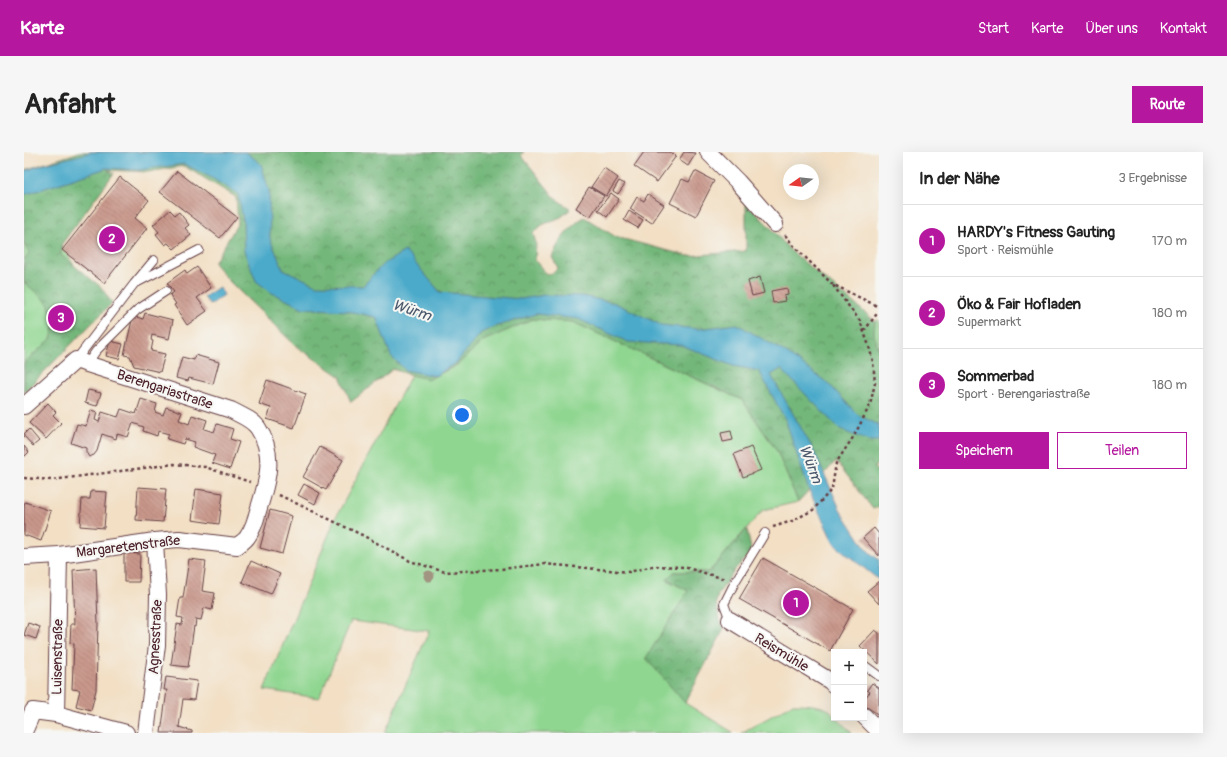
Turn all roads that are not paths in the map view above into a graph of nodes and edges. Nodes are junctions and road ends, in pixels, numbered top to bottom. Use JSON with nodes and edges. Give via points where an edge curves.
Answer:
{"nodes":[{"id":1,"x":708,"y":152,"type":"edge"},
{"id":2,"x":775,"y":224,"type":"road end"},
{"id":3,"x":199,"y":250,"type":"dead end"},
{"id":4,"x":154,"y":260,"type":"dead end"},
{"id":5,"x":134,"y":284,"type":"junction"},
{"id":6,"x":166,"y":291,"type":"dead end"},
{"id":7,"x":81,"y":362,"type":"junction"},
{"id":8,"x":24,"y":406,"type":"edge"},
{"id":9,"x":266,"y":488,"type":"joint"},
{"id":10,"x":765,"y":533,"type":"road end"},
{"id":11,"x":155,"y":541,"type":"junction"},
{"id":12,"x":59,"y":555,"type":"junction"},
{"id":13,"x":24,"y":557,"type":"edge"},
{"id":14,"x":730,"y":620,"type":"joint"},
{"id":15,"x":867,"y":668,"type":"edge"},
{"id":16,"x":879,"y":676,"type":"edge"},
{"id":17,"x":831,"y":682,"type":"edge"},
{"id":18,"x":56,"y":714,"type":"junction"},
{"id":19,"x":867,"y":719,"type":"edge"},
{"id":20,"x":879,"y":731,"type":"edge"},
{"id":21,"x":24,"y":732,"type":"edge"},
{"id":22,"x":126,"y":733,"type":"edge"},
{"id":23,"x":146,"y":733,"type":"edge"}],
"edges":[{"from":1,"to":2,"type":"street"},
{"from":3,"to":5,"type":"lane"},
{"from":4,"to":5,"type":"lane"},
{"from":5,"to":7,"type":"lane"},
{"from":6,"to":7,"type":"lane","via":[[136,310],[96,351]]},
{"from":7,"to":8,"type":"street"},
{"from":7,"to":9,"type":"street","name":"Berengariastraße","via":[[231,410],[248,419],[257,427],[268,452],[270,468]]},
{"from":9,"to":11,"type":"street","name":"Margaretenstraße","via":[[254,526],[248,537],[237,546],[179,539]]},
{"from":10,"to":14,"type":"lane","via":[[724,604]]},
{"from":11,"to":12,"type":"street","name":"Margaretenstraße"},
{"from":11,"to":23,"type":"street","name":"Agnesstraße","via":[[157,645]]},
{"from":12,"to":13,"type":"street","name":"Margaretenstraße"},
{"from":12,"to":18,"type":"street","name":"Luisenstraße"},
{"from":14,"to":17,"type":"street","name":"Reismühle"},
{"from":15,"to":16,"type":"lane"},
{"from":18,"to":21,"type":"street","name":"Luisenstraße","via":[[33,710]]},
{"from":18,"to":22,"type":"street"},
{"from":19,"to":20,"type":"street"}]}
